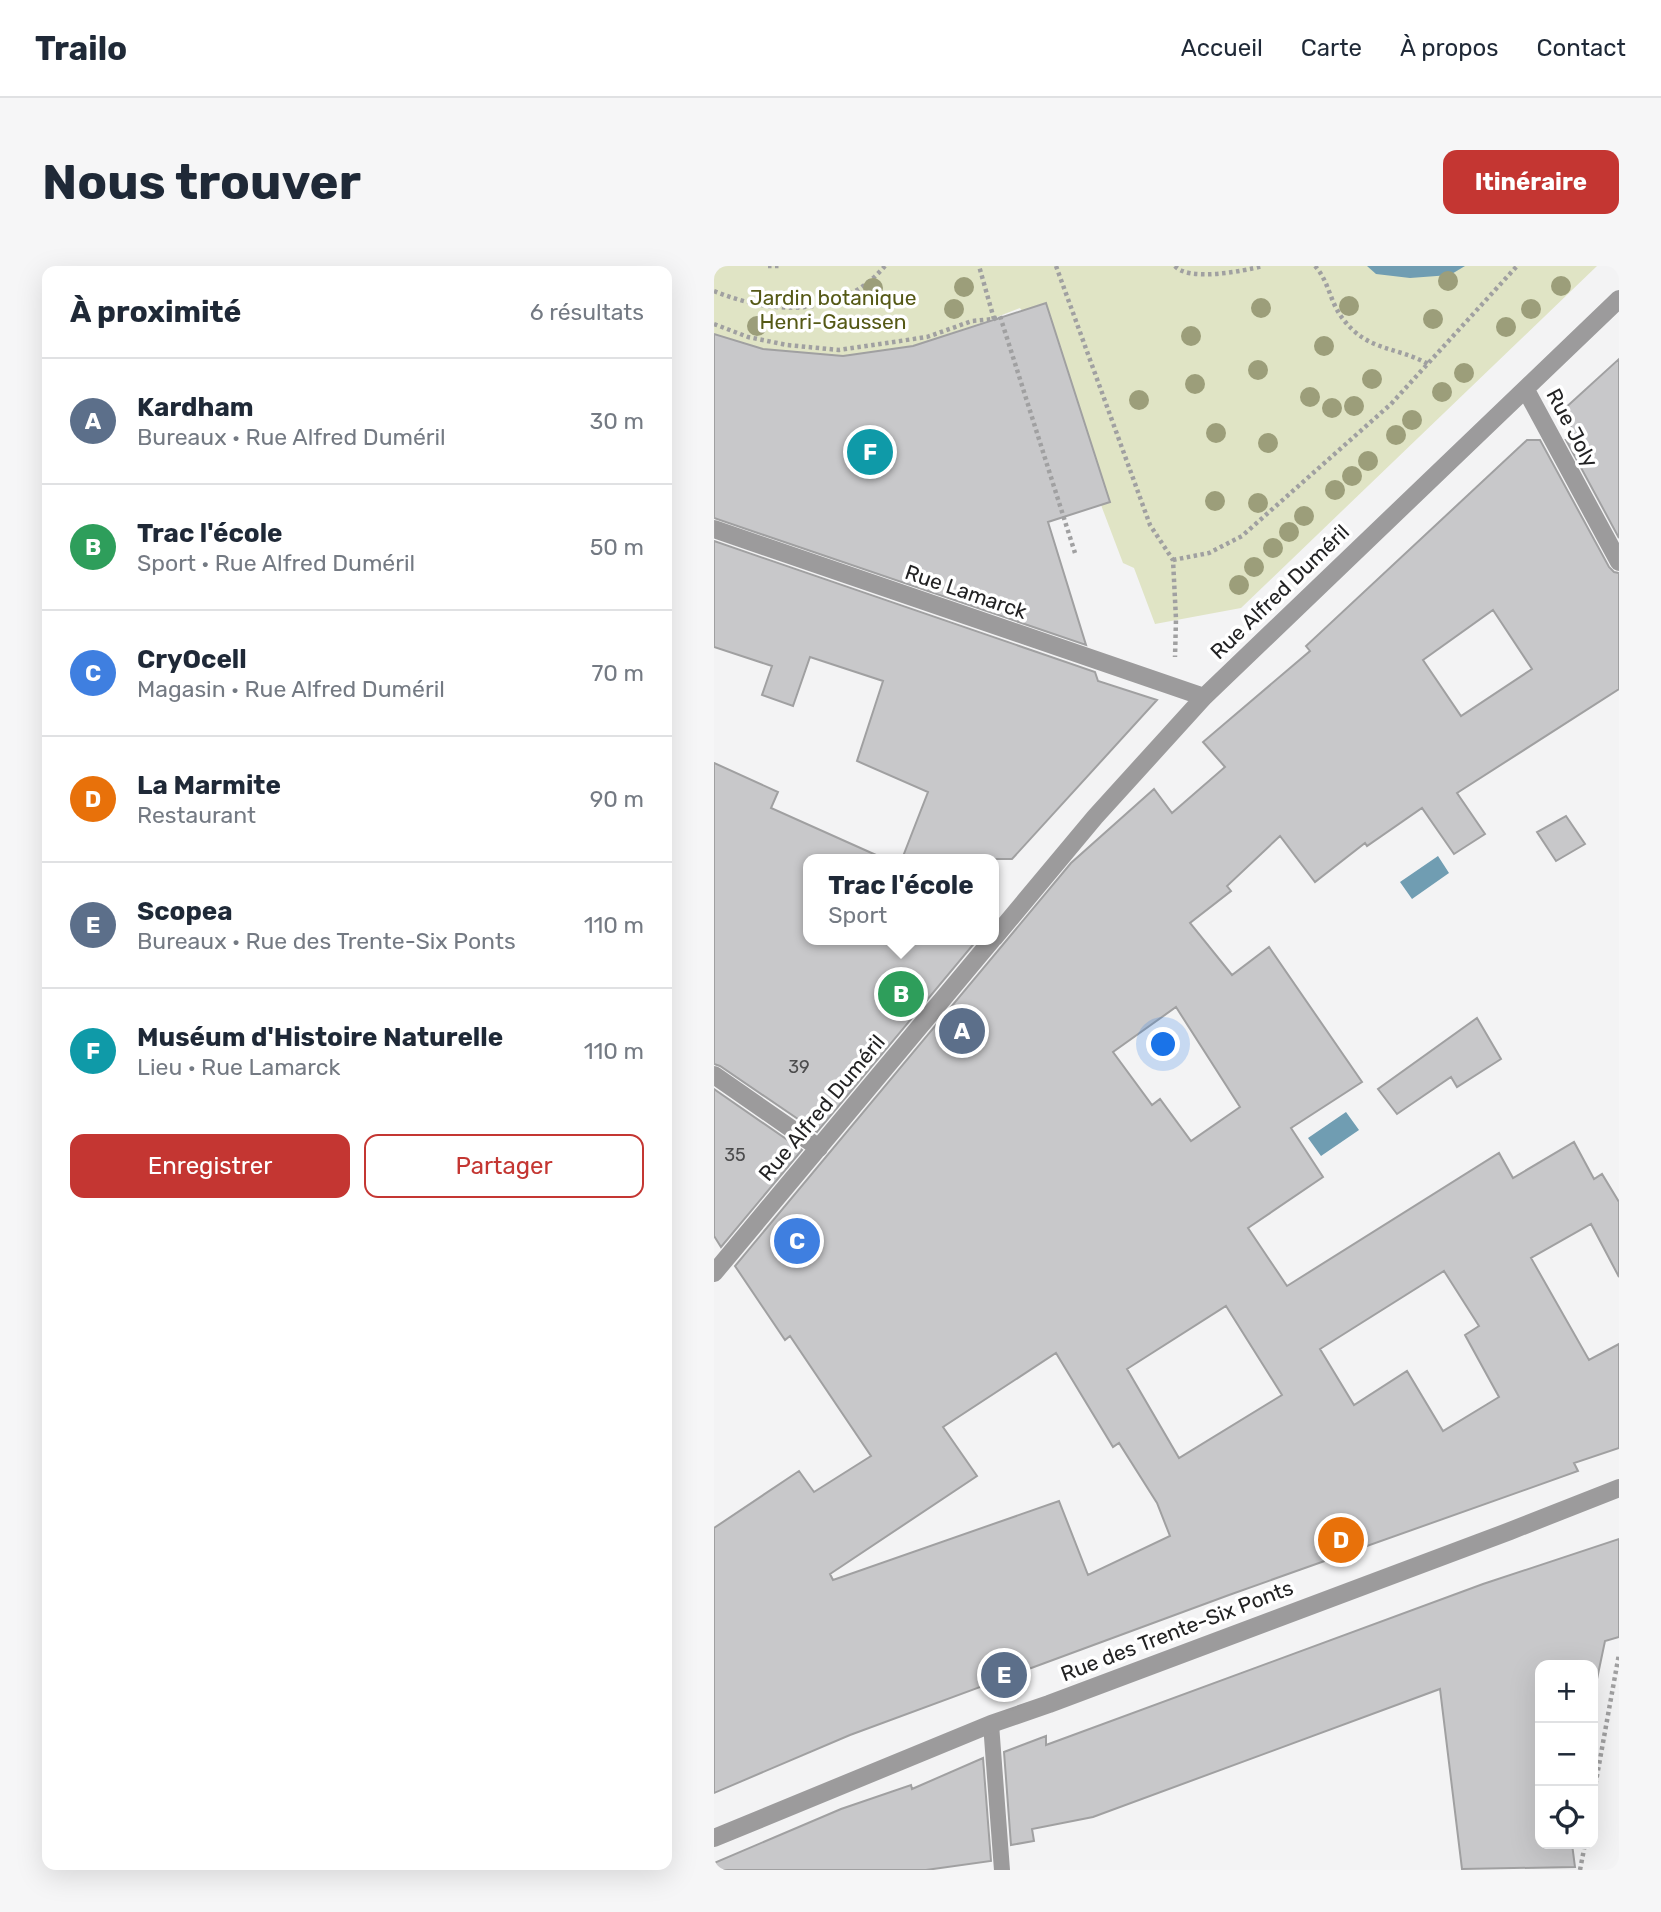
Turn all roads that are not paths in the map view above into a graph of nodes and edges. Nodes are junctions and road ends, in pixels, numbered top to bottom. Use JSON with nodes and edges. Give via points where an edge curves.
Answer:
{"nodes":[{"id":1,"x":1619,"y":299,"type":"edge"},
{"id":2,"x":1526,"y":390,"type":"junction"},
{"id":3,"x":714,"y":529,"type":"edge"},
{"id":4,"x":1619,"y":562,"type":"edge"},
{"id":5,"x":1203,"y":697,"type":"junction"},
{"id":6,"x":999,"y":932,"type":"edge"},
{"id":7,"x":988,"y":945,"type":"edge"},
{"id":8,"x":714,"y":1075,"type":"edge"},
{"id":9,"x":819,"y":1148,"type":"junction"},
{"id":10,"x":714,"y":1273,"type":"edge"},
{"id":11,"x":1619,"y":1488,"type":"edge"},
{"id":12,"x":991,"y":1724,"type":"junction"},
{"id":13,"x":714,"y":1838,"type":"edge"},
{"id":14,"x":1002,"y":1870,"type":"edge"}],
"edges":[{"from":1,"to":2,"type":"street","name":"Rue Alfred Duméril"},
{"from":2,"to":4,"type":"street","name":"Rue Joly"},
{"from":2,"to":5,"type":"street","name":"Rue Alfred Duméril"},
{"from":3,"to":5,"type":"street","name":"Rue Lamarck"},
{"from":5,"to":6,"type":"street","name":"Rue Alfred Duméril"},
{"from":7,"to":9,"type":"street","name":"Rue Alfred Duméril"},
{"from":8,"to":9,"type":"street"},
{"from":9,"to":10,"type":"street","name":"Rue Alfred Duméril"},
{"from":11,"to":12,"type":"street","name":"Rue des Trente-Six Ponts"},
{"from":12,"to":13,"type":"street","name":"Rue des Trente-Six Ponts"},
{"from":12,"to":14,"type":"lane"}]}
